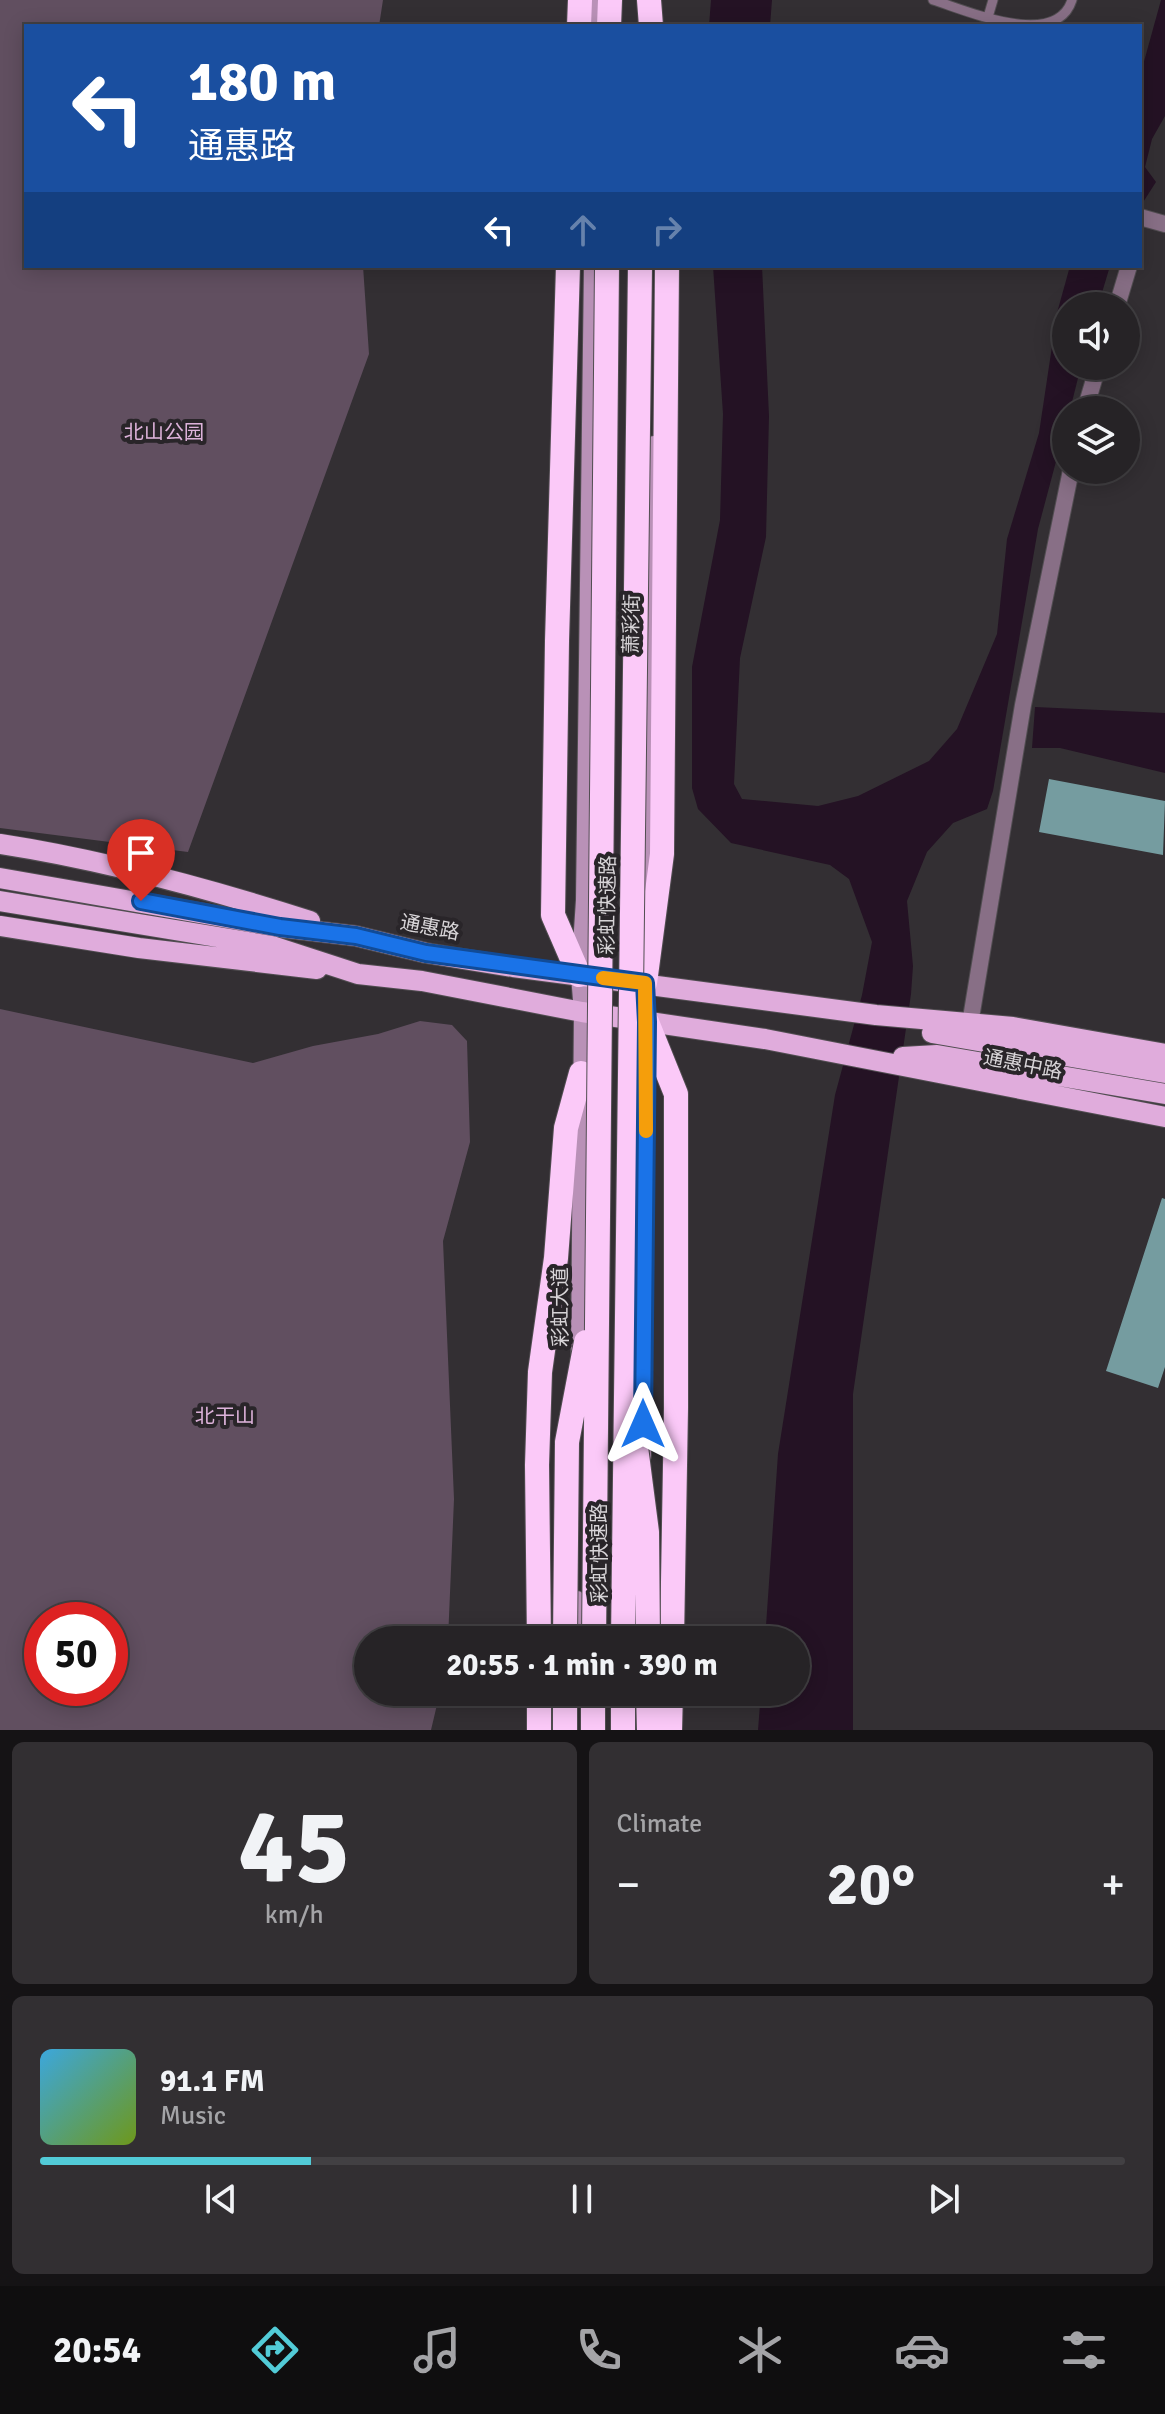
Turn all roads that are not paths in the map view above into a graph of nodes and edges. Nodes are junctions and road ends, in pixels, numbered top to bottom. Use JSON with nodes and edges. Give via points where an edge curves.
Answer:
{"nodes":[{"id":1,"x":580,"y":0,"type":"edge"},
{"id":2,"x":596,"y":0,"type":"edge"},
{"id":3,"x":610,"y":0,"type":"edge"},
{"id":4,"x":646,"y":0,"type":"edge"},
{"id":5,"x":657,"y":0,"type":"edge"},
{"id":6,"x":933,"y":0,"type":"edge"},
{"id":7,"x":993,"y":0,"type":"edge"},
{"id":8,"x":1072,"y":0,"type":"edge"},
{"id":9,"x":988,"y":17,"type":"junction"},
{"id":10,"x":579,"y":24,"type":"edge"},
{"id":11,"x":595,"y":24,"type":"edge"},
{"id":12,"x":609,"y":24,"type":"edge"},
{"id":13,"x":643,"y":24,"type":"edge"},
{"id":14,"x":653,"y":24,"type":"edge"},
{"id":15,"x":654,"y":24,"type":"edge"},
{"id":16,"x":1019,"y":24,"type":"edge"},
{"id":17,"x":1052,"y":24,"type":"edge"},
{"id":18,"x":1142,"y":223,"type":"edge"},
{"id":19,"x":1165,"y":224,"type":"edge"},
{"id":20,"x":568,"y":268,"type":"edge"},
{"id":21,"x":592,"y":268,"type":"edge"},
{"id":22,"x":607,"y":268,"type":"edge"},
{"id":23,"x":640,"y":268,"type":"edge"},
{"id":24,"x":657,"y":268,"type":"edge"},
{"id":25,"x":667,"y":268,"type":"edge"},
{"id":26,"x":1128,"y":268,"type":"edge"},
{"id":27,"x":1121,"y":292,"type":"edge"},
{"id":28,"x":1068,"y":484,"type":"edge"},
{"id":29,"x":0,"y":844,"type":"edge"},
{"id":30,"x":0,"y":878,"type":"edge"},
{"id":31,"x":0,"y":901,"type":"edge"},
{"id":32,"x":0,"y":926,"type":"edge"},
{"id":33,"x":356,"y":936,"type":"junction"},
{"id":34,"x":358,"y":974,"type":"junction"},
{"id":35,"x":579,"y":975,"type":"junction"},
{"id":36,"x":645,"y":983,"type":"junction"},
{"id":37,"x":852,"y":1011,"type":"joint"},
{"id":38,"x":582,"y":1012,"type":"junction"},
{"id":39,"x":876,"y":1015,"type":"junction"},
{"id":40,"x":647,"y":1022,"type":"junction"},
{"id":41,"x":970,"y":1024,"type":"junction"},
{"id":42,"x":1165,"y":1054,"type":"edge"},
{"id":43,"x":871,"y":1058,"type":"junction"},
{"id":44,"x":581,"y":1073,"type":"junction"},
{"id":45,"x":1165,"y":1073,"type":"edge"},
{"id":46,"x":1165,"y":1094,"type":"edge"},
{"id":47,"x":1165,"y":1117,"type":"edge"},
{"id":48,"x":598,"y":1272,"type":"junction"},
{"id":49,"x":624,"y":1352,"type":"junction"},
{"id":50,"x":539,"y":1626,"type":"edge"},
{"id":51,"x":565,"y":1626,"type":"edge"},
{"id":52,"x":577,"y":1626,"type":"edge"},
{"id":53,"x":594,"y":1626,"type":"edge"},
{"id":54,"x":623,"y":1626,"type":"edge"},
{"id":55,"x":641,"y":1626,"type":"edge"},
{"id":56,"x":648,"y":1626,"type":"edge"},
{"id":57,"x":672,"y":1626,"type":"edge"},
{"id":58,"x":539,"y":1706,"type":"edge"},
{"id":59,"x":565,"y":1706,"type":"edge"},
{"id":60,"x":577,"y":1706,"type":"edge"},
{"id":61,"x":593,"y":1706,"type":"edge"},
{"id":62,"x":623,"y":1706,"type":"edge"},
{"id":63,"x":641,"y":1706,"type":"edge"},
{"id":64,"x":648,"y":1706,"type":"edge"},
{"id":65,"x":671,"y":1706,"type":"edge"},
{"id":66,"x":539,"y":1730,"type":"edge"},
{"id":67,"x":565,"y":1730,"type":"edge"},
{"id":68,"x":576,"y":1730,"type":"edge"},
{"id":69,"x":593,"y":1730,"type":"edge"},
{"id":70,"x":623,"y":1730,"type":"edge"},
{"id":71,"x":640,"y":1730,"type":"edge"},
{"id":72,"x":649,"y":1730,"type":"edge"},
{"id":73,"x":670,"y":1730,"type":"edge"}],
"edges":[{"from":1,"to":10,"type":"highway"},
{"from":2,"to":11,"type":"main road"},
{"from":3,"to":12,"type":"highway"},
{"from":4,"to":13,"type":"highway"},
{"from":4,"to":14,"type":"highway"},
{"from":5,"to":15,"type":"main road"},
{"from":6,"to":9,"type":"lane"},
{"from":7,"to":9,"type":"lane"},
{"from":8,"to":17,"type":"lane","via":[[1068,13]]},
{"from":9,"to":16,"type":"lane"},
{"from":18,"to":19,"type":"street"},
{"from":20,"to":35,"type":"highway","via":[[553,915]]},
{"from":21,"to":35,"type":"main road"},
{"from":22,"to":48,"type":"highway","name":"彩虹快速路","bridge":true},
{"from":23,"to":49,"type":"highway","name":"彩虹快速路","bridge":true},
{"from":24,"to":36,"type":"main road","name":"萧彩街"},
{"from":25,"to":36,"type":"highway","via":[[662,854]]},
{"from":26,"to":27,"type":"street"},
{"from":28,"to":41,"type":"street","via":[[1023,705]]},
{"from":29,"to":33,"type":"main road","via":[[218,893]]},
{"from":30,"to":33,"type":"main road","name":"通惠路"},
{"from":31,"to":34,"type":"main road","via":[[272,946]]},
{"from":32,"to":34,"type":"main road"},
{"from":33,"to":35,"type":"main road","name":"通惠路","via":[[426,953]]},
{"from":34,"to":38,"type":"main road"},
{"from":35,"to":36,"type":"main road","name":"通惠路"},
{"from":35,"to":38,"type":"main road","name":"彩虹大道"},
{"from":36,"to":37,"type":"main road","name":"通惠路"},
{"from":36,"to":40,"type":"main road"},
{"from":37,"to":39,"type":"main road","name":"通惠中路"},
{"from":38,"to":40,"type":"main road"},
{"from":38,"to":44,"type":"main road","name":"彩虹大道"},
{"from":39,"to":41,"type":"main road","name":"通惠中路"},
{"from":39,"to":45,"type":"main road","name":"通惠中路","via":[[934,1033]]},
{"from":40,"to":43,"type":"main road","name":"通惠中路"},
{"from":40,"to":55,"type":"main road"},
{"from":40,"to":57,"type":"highway","via":[[676,1094]]},
{"from":41,"to":42,"type":"main road","name":"通惠中路"},
{"from":43,"to":46,"type":"main road","name":"通惠中路","via":[[937,1055]]},
{"from":43,"to":47,"type":"main road","name":"通惠中路"},
{"from":44,"to":50,"type":"highway","via":[[566,1128],[540,1372]]},
{"from":44,"to":52,"type":"main road","name":"彩虹大道"},
{"from":48,"to":51,"type":"highway","bridge":true,"via":[[567,1442]]},
{"from":48,"to":53,"type":"highway","name":"彩虹快速路","bridge":true},
{"from":49,"to":54,"type":"highway","name":"彩虹快速路","bridge":true},
{"from":49,"to":56,"type":"highway","bridge":true,"via":[[647,1532]]},
{"from":58,"to":66,"type":"highway"},
{"from":59,"to":67,"type":"highway"},
{"from":60,"to":68,"type":"main road"},
{"from":61,"to":69,"type":"highway"},
{"from":62,"to":70,"type":"highway"},
{"from":63,"to":71,"type":"main road"},
{"from":64,"to":72,"type":"highway"},
{"from":65,"to":73,"type":"highway"}]}
